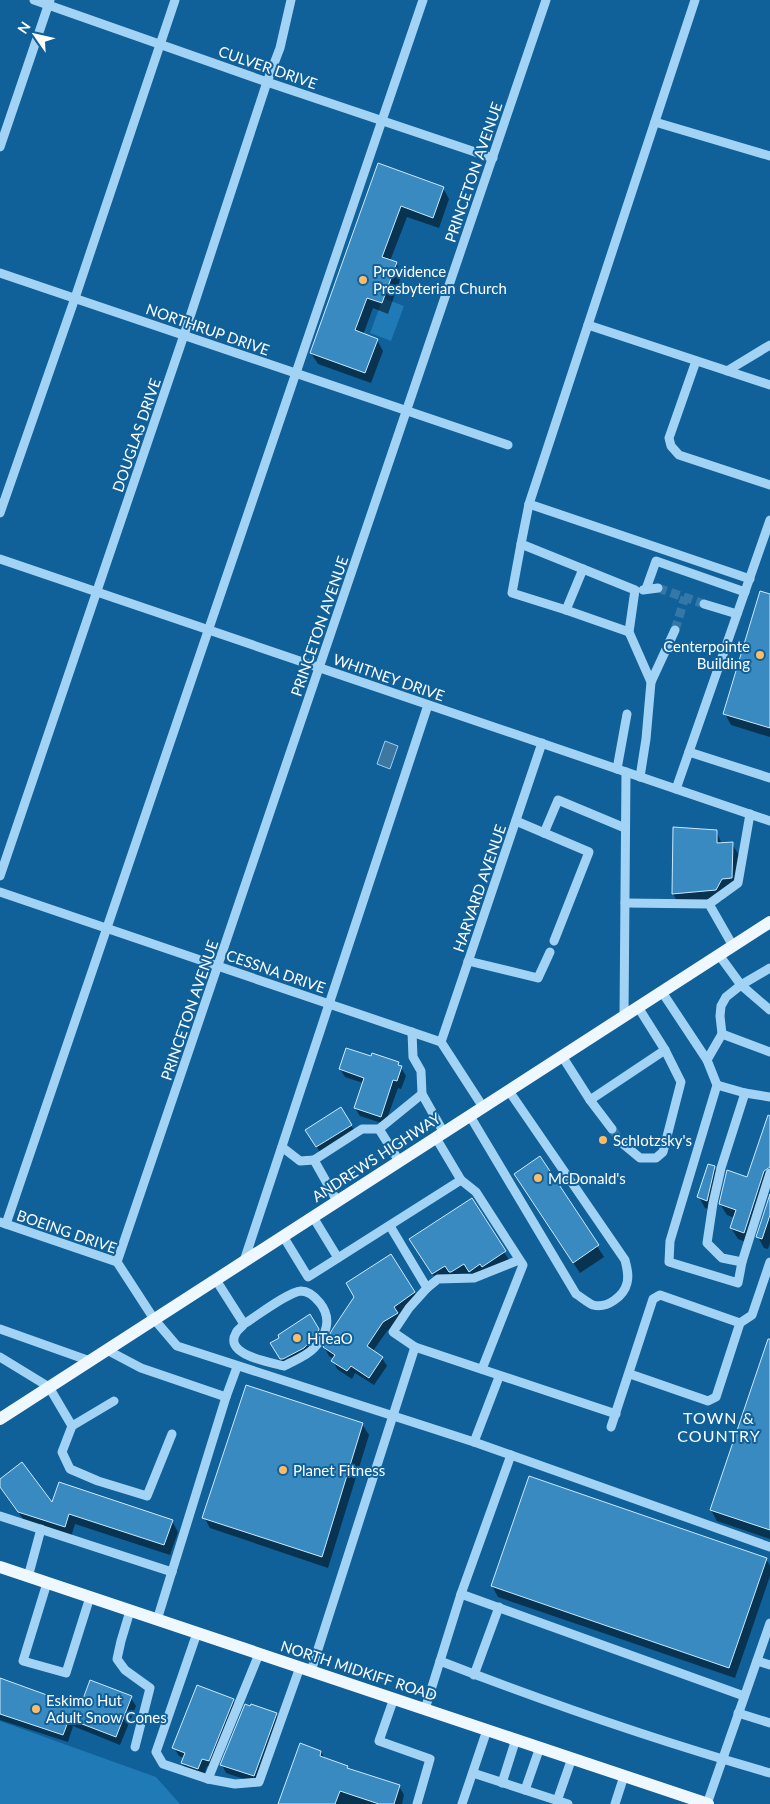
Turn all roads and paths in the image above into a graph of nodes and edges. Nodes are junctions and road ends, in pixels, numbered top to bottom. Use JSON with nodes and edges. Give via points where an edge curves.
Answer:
{"nodes":[{"id":1,"x":34,"y":0,"type":"edge"},
{"id":2,"x":176,"y":0,"type":"edge"},
{"id":3,"x":291,"y":0,"type":"edge"},
{"id":4,"x":423,"y":0,"type":"edge"},
{"id":5,"x":546,"y":0,"type":"edge"},
{"id":6,"x":695,"y":0,"type":"edge"},
{"id":7,"x":50,"y":3,"type":"edge"},
{"id":8,"x":161,"y":44,"type":"junction"},
{"id":9,"x":267,"y":82,"type":"junction"},
{"id":10,"x":382,"y":120,"type":"junction"},
{"id":11,"x":655,"y":122,"type":"junction"},
{"id":12,"x":0,"y":147,"type":"edge"},
{"id":13,"x":770,"y":156,"type":"edge"},
{"id":14,"x":493,"y":158,"type":"junction"},
{"id":15,"x":0,"y":273,"type":"edge"},
{"id":16,"x":75,"y":298,"type":"junction"},
{"id":17,"x":588,"y":325,"type":"junction"},
{"id":18,"x":184,"y":335,"type":"junction"},
{"id":19,"x":770,"y":345,"type":"edge"},
{"id":20,"x":696,"y":361,"type":"junction"},
{"id":21,"x":727,"y":371,"type":"junction"},
{"id":22,"x":296,"y":373,"type":"junction"},
{"id":23,"x":770,"y":385,"type":"edge"},
{"id":24,"x":407,"y":412,"type":"junction"},
{"id":25,"x":508,"y":445,"type":"dead end"},
{"id":26,"x":770,"y":485,"type":"edge"},
{"id":27,"x":529,"y":504,"type":"junction"},
{"id":28,"x":0,"y":513,"type":"edge"},
{"id":29,"x":770,"y":520,"type":"edge"},
{"id":30,"x":521,"y":544,"type":"junction"},
{"id":31,"x":0,"y":559,"type":"edge"},
{"id":32,"x":583,"y":568,"type":"junction"},
{"id":33,"x":750,"y":578,"type":"junction"},
{"id":34,"x":658,"y":588,"type":"tunnel mouth"},
{"id":35,"x":646,"y":589,"type":"junction"},
{"id":36,"x":635,"y":590,"type":"junction"},
{"id":37,"x":97,"y":592,"type":"junction"},
{"id":38,"x":745,"y":592,"type":"junction"},
{"id":39,"x":704,"y":604,"type":"tunnel mouth"},
{"id":40,"x":566,"y":610,"type":"junction"},
{"id":41,"x":737,"y":614,"type":"junction"},
{"id":42,"x":208,"y":630,"type":"junction"},
{"id":43,"x":675,"y":630,"type":"tunnel mouth"},
{"id":44,"x":629,"y":632,"type":"junction"},
{"id":45,"x":319,"y":668,"type":"junction"},
{"id":46,"x":651,"y":682,"type":"junction"},
{"id":47,"x":428,"y":705,"type":"junction"},
{"id":48,"x":627,"y":714,"type":"dead end"},
{"id":49,"x":542,"y":743,"type":"junction"},
{"id":50,"x":689,"y":752,"type":"junction"},
{"id":51,"x":621,"y":770,"type":"junction"},
{"id":52,"x":640,"y":777,"type":"junction"},
{"id":53,"x":770,"y":778,"type":"edge"},
{"id":54,"x":676,"y":789,"type":"junction"},
{"id":55,"x":750,"y":814,"type":"junction"},
{"id":56,"x":516,"y":821,"type":"junction"},
{"id":57,"x":770,"y":821,"type":"edge"},
{"id":58,"x":625,"y":828,"type":"junction"},
{"id":59,"x":544,"y":833,"type":"junction"},
{"id":60,"x":0,"y":876,"type":"edge"},
{"id":61,"x":0,"y":892,"type":"edge"},
{"id":62,"x":625,"y":903,"type":"junction"},
{"id":63,"x":708,"y":904,"type":"junction"},
{"id":64,"x":770,"y":922,"type":"edge"},
{"id":65,"x":106,"y":927,"type":"junction"},
{"id":66,"x":554,"y":941,"type":"dead end"},
{"id":67,"x":733,"y":946,"type":"junction"},
{"id":68,"x":550,"y":952,"type":"dead end"},
{"id":69,"x":719,"y":955,"type":"junction"},
{"id":70,"x":468,"y":961,"type":"junction"},
{"id":71,"x":218,"y":965,"type":"junction"},
{"id":72,"x":769,"y":970,"type":"edge"},
{"id":73,"x":741,"y":984,"type":"junction"},
{"id":74,"x":662,"y":992,"type":"junction"},
{"id":75,"x":330,"y":1004,"type":"junction"},
{"id":76,"x":638,"y":1007,"type":"junction"},
{"id":77,"x":770,"y":1010,"type":"edge"},
{"id":78,"x":624,"y":1016,"type":"junction"},
{"id":79,"x":412,"y":1032,"type":"junction"},
{"id":80,"x":722,"y":1034,"type":"junction"},
{"id":81,"x":441,"y":1042,"type":"junction"},
{"id":82,"x":665,"y":1050,"type":"junction"},
{"id":83,"x":770,"y":1052,"type":"edge"},
{"id":84,"x":562,"y":1056,"type":"junction"},
{"id":85,"x":707,"y":1060,"type":"junction"},
{"id":86,"x":717,"y":1084,"type":"junction"},
{"id":87,"x":509,"y":1091,"type":"junction"},
{"id":88,"x":422,"y":1094,"type":"junction"},
{"id":89,"x":745,"y":1094,"type":"junction"},
{"id":90,"x":770,"y":1097,"type":"edge"},
{"id":91,"x":590,"y":1100,"type":"junction"},
{"id":92,"x":483,"y":1107,"type":"junction"},
{"id":93,"x":470,"y":1116,"type":"junction"},
{"id":94,"x":379,"y":1129,"type":"junction"},
{"id":95,"x":612,"y":1129,"type":"tunnel mouth"},
{"id":96,"x":440,"y":1135,"type":"junction"},
{"id":97,"x":622,"y":1143,"type":"tunnel mouth"},
{"id":98,"x":282,"y":1147,"type":"junction"},
{"id":99,"x":314,"y":1160,"type":"junction"},
{"id":100,"x":399,"y":1162,"type":"junction"},
{"id":101,"x":770,"y":1173,"type":"edge"},
{"id":102,"x":461,"y":1180,"type":"junction"},
{"id":103,"x":337,"y":1201,"type":"junction"},
{"id":104,"x":313,"y":1217,"type":"junction"},
{"id":105,"x":3,"y":1223,"type":"edge"},
{"id":106,"x":390,"y":1226,"type":"junction"},
{"id":107,"x":283,"y":1236,"type":"junction"},
{"id":108,"x":338,"y":1258,"type":"junction"},
{"id":109,"x":519,"y":1260,"type":"junction"},
{"id":110,"x":244,"y":1261,"type":"junction"},
{"id":111,"x":117,"y":1262,"type":"junction"},
{"id":112,"x":742,"y":1262,"type":"junction"},
{"id":113,"x":770,"y":1262,"type":"edge"},
{"id":114,"x":216,"y":1280,"type":"junction"},
{"id":115,"x":427,"y":1288,"type":"junction"},
{"id":116,"x":154,"y":1319,"type":"junction"},
{"id":117,"x":740,"y":1323,"type":"junction"},
{"id":118,"x":244,"y":1324,"type":"junction"},
{"id":119,"x":0,"y":1329,"type":"edge"},
{"id":120,"x":414,"y":1347,"type":"junction"},
{"id":121,"x":107,"y":1350,"type":"junction"},
{"id":122,"x":0,"y":1357,"type":"edge"},
{"id":123,"x":90,"y":1361,"type":"junction"},
{"id":124,"x":237,"y":1367,"type":"junction"},
{"id":125,"x":482,"y":1370,"type":"junction"},
{"id":126,"x":630,"y":1374,"type":"junction"},
{"id":127,"x":499,"y":1376,"type":"junction"},
{"id":128,"x":49,"y":1388,"type":"junction"},
{"id":129,"x":226,"y":1397,"type":"junction"},
{"id":130,"x":114,"y":1401,"type":"dead end"},
{"id":131,"x":616,"y":1414,"type":"junction"},
{"id":132,"x":394,"y":1415,"type":"junction"},
{"id":133,"x":0,"y":1419,"type":"edge"},
{"id":134,"x":72,"y":1426,"type":"junction"},
{"id":135,"x":612,"y":1427,"type":"dead end"},
{"id":136,"x":172,"y":1434,"type":"dead end"},
{"id":137,"x":474,"y":1442,"type":"junction"},
{"id":138,"x":511,"y":1455,"type":"junction"},
{"id":139,"x":0,"y":1516,"type":"edge"},
{"id":140,"x":40,"y":1529,"type":"junction"},
{"id":141,"x":770,"y":1547,"type":"edge"},
{"id":142,"x":0,"y":1567,"type":"edge"},
{"id":143,"x":172,"y":1572,"type":"junction"},
{"id":144,"x":28,"y":1577,"type":"junction"},
{"id":145,"x":47,"y":1583,"type":"junction"},
{"id":146,"x":462,"y":1594,"type":"junction"},
{"id":147,"x":90,"y":1597,"type":"junction"},
{"id":148,"x":499,"y":1607,"type":"junction"},
{"id":149,"x":130,"y":1611,"type":"junction"},
{"id":150,"x":157,"y":1620,"type":"junction"},
{"id":151,"x":769,"y":1628,"type":"edge"},
{"id":152,"x":197,"y":1633,"type":"junction"},
{"id":153,"x":259,"y":1654,"type":"junction"},
{"id":154,"x":757,"y":1661,"type":"junction"},
{"id":155,"x":440,"y":1662,"type":"junction"},
{"id":156,"x":770,"y":1665,"type":"edge"},
{"id":157,"x":306,"y":1669,"type":"junction"},
{"id":158,"x":474,"y":1675,"type":"junction"},
{"id":159,"x":744,"y":1696,"type":"junction"},
{"id":160,"x":394,"y":1698,"type":"junction"},
{"id":161,"x":425,"y":1709,"type":"junction"},
{"id":162,"x":738,"y":1713,"type":"junction"},
{"id":163,"x":770,"y":1723,"type":"edge"},
{"id":164,"x":487,"y":1730,"type":"junction"},
{"id":165,"x":516,"y":1739,"type":"junction"},
{"id":166,"x":540,"y":1747,"type":"junction"},
{"id":167,"x":134,"y":1748,"type":"dead end"},
{"id":168,"x":572,"y":1758,"type":"junction"},
{"id":169,"x":722,"y":1759,"type":"junction"},
{"id":170,"x":473,"y":1773,"type":"junction"},
{"id":171,"x":770,"y":1773,"type":"edge"},
{"id":172,"x":624,"y":1776,"type":"junction"},
{"id":173,"x":208,"y":1779,"type":"junction"},
{"id":174,"x":502,"y":1783,"type":"junction"},
{"id":175,"x":525,"y":1790,"type":"junction"},
{"id":176,"x":680,"y":1800,"type":"edge"},
{"id":177,"x":558,"y":1801,"type":"junction"},
{"id":178,"x":417,"y":1804,"type":"edge"},
{"id":179,"x":462,"y":1804,"type":"edge"},
{"id":180,"x":568,"y":1804,"type":"edge"},
{"id":181,"x":615,"y":1804,"type":"edge"},
{"id":182,"x":708,"y":1804,"type":"edge"}],
"edges":[{"from":1,"to":7,"type":"street","name":"CULVER DRIVE"},
{"from":2,"to":8,"type":"street"},
{"from":3,"to":9,"type":"street","name":"DOUGLAS DRIVE","via":[[280,48]]},
{"from":4,"to":10,"type":"street"},
{"from":5,"to":14,"type":"street","name":"PRINCETON AVENUE"},
{"from":6,"to":11,"type":"street"},
{"from":7,"to":8,"type":"street","name":"CULVER DRIVE"},
{"from":7,"to":12,"type":"street"},
{"from":8,"to":9,"type":"street","name":"CULVER DRIVE"},
{"from":8,"to":16,"type":"street"},
{"from":9,"to":10,"type":"street","name":"CULVER DRIVE"},
{"from":9,"to":18,"type":"street","name":"DOUGLAS DRIVE"},
{"from":10,"to":14,"type":"street","name":"CULVER DRIVE"},
{"from":10,"to":22,"type":"street"},
{"from":11,"to":13,"type":"street"},
{"from":11,"to":17,"type":"street"},
{"from":14,"to":24,"type":"street","name":"PRINCETON AVENUE"},
{"from":15,"to":16,"type":"street","name":"NORTHRUP DRIVE"},
{"from":16,"to":18,"type":"street","name":"NORTHRUP DRIVE"},
{"from":16,"to":28,"type":"street"},
{"from":17,"to":20,"type":"street"},
{"from":17,"to":27,"type":"street"},
{"from":18,"to":22,"type":"street","name":"NORTHRUP DRIVE"},
{"from":18,"to":37,"type":"street","name":"DOUGLAS DRIVE"},
{"from":19,"to":21,"type":"street"},
{"from":20,"to":21,"type":"street"},
{"from":20,"to":26,"type":"street","via":[[669,438],[671,446],[679,455]]},
{"from":21,"to":23,"type":"street"},
{"from":22,"to":24,"type":"street","name":"NORTHRUP DRIVE"},
{"from":22,"to":42,"type":"street"},
{"from":24,"to":25,"type":"street","name":"NORTHRUP DRIVE"},
{"from":24,"to":45,"type":"street","name":"PRINCETON AVENUE"},
{"from":27,"to":30,"type":"street"},
{"from":27,"to":33,"type":"street"},
{"from":29,"to":33,"type":"street"},
{"from":30,"to":32,"type":"street"},
{"from":30,"to":40,"type":"street","via":[[512,593]]},
{"from":31,"to":37,"type":"street","name":"WHITNEY DRIVE"},
{"from":32,"to":36,"type":"street"},
{"from":32,"to":40,"type":"street"},
{"from":33,"to":38,"type":"street"},
{"from":34,"to":35,"type":"street"},
{"from":35,"to":36,"type":"street"},
{"from":35,"to":38,"type":"street","via":[[656,562]]},
{"from":36,"to":44,"type":"street"},
{"from":37,"to":42,"type":"street","name":"WHITNEY DRIVE"},
{"from":37,"to":60,"type":"street","name":"DOUGLAS DRIVE"},
{"from":38,"to":41,"type":"street"},
{"from":39,"to":41,"type":"street"},
{"from":40,"to":44,"type":"street"},
{"from":41,"to":50,"type":"street"},
{"from":42,"to":45,"type":"street","name":"WHITNEY DRIVE"},
{"from":42,"to":65,"type":"street"},
{"from":43,"to":46,"type":"street"},
{"from":44,"to":46,"type":"street"},
{"from":45,"to":47,"type":"street","name":"WHITNEY DRIVE"},
{"from":45,"to":71,"type":"street","name":"PRINCETON AVENUE"},
{"from":46,"to":52,"type":"street"},
{"from":47,"to":49,"type":"street","name":"WHITNEY DRIVE"},
{"from":47,"to":75,"type":"street"},
{"from":48,"to":51,"type":"street"},
{"from":49,"to":51,"type":"street","name":"WHITNEY DRIVE"},
{"from":49,"to":56,"type":"street","name":"HARVARD AVENUE"},
{"from":50,"to":53,"type":"street"},
{"from":50,"to":54,"type":"street"},
{"from":51,"to":52,"type":"street","name":"WHITNEY DRIVE"},
{"from":51,"to":58,"type":"street"},
{"from":52,"to":54,"type":"street","name":"WHITNEY DRIVE"},
{"from":54,"to":55,"type":"street","name":"WHITNEY DRIVE"},
{"from":55,"to":57,"type":"street","name":"WHITNEY DRIVE"},
{"from":55,"to":63,"type":"street","via":[[738,883]]},
{"from":56,"to":59,"type":"street"},
{"from":56,"to":70,"type":"street","name":"HARVARD AVENUE"},
{"from":58,"to":59,"type":"street","via":[[558,800]]},
{"from":58,"to":62,"type":"street"},
{"from":59,"to":66,"type":"street","via":[[589,852]]},
{"from":61,"to":65,"type":"street","name":"CESSNA DRIVE"},
{"from":62,"to":63,"type":"street"},
{"from":62,"to":78,"type":"street"},
{"from":63,"to":67,"type":"street"},
{"from":64,"to":67,"type":"main road","name":"ANDREWS HIGHWAY"},
{"from":65,"to":71,"type":"street","name":"CESSNA DRIVE"},
{"from":65,"to":105,"type":"street"},
{"from":67,"to":69,"type":"main road","name":"ANDREWS HIGHWAY"},
{"from":68,"to":70,"type":"street","via":[[538,978]]},
{"from":69,"to":73,"type":"street"},
{"from":69,"to":74,"type":"main road","name":"ANDREWS HIGHWAY"},
{"from":70,"to":81,"type":"street","name":"HARVARD AVENUE"},
{"from":71,"to":75,"type":"street","name":"CESSNA DRIVE"},
{"from":71,"to":111,"type":"street","name":"PRINCETON AVENUE"},
{"from":72,"to":73,"type":"street"},
{"from":73,"to":77,"type":"street"},
{"from":73,"to":80,"type":"street","via":[[721,1006]]},
{"from":74,"to":76,"type":"main road","name":"ANDREWS HIGHWAY"},
{"from":74,"to":85,"type":"street"},
{"from":75,"to":79,"type":"street","name":"CESSNA DRIVE"},
{"from":75,"to":98,"type":"street"},
{"from":76,"to":78,"type":"main road","name":"ANDREWS HIGHWAY"},
{"from":76,"to":82,"type":"street"},
{"from":78,"to":84,"type":"main road","name":"ANDREWS HIGHWAY"},
{"from":79,"to":81,"type":"street","name":"CESSNA DRIVE"},
{"from":79,"to":88,"type":"street","via":[[413,1057],[421,1071]]},
{"from":80,"to":83,"type":"street"},
{"from":80,"to":85,"type":"street"},
{"from":81,"to":92,"type":"street"},
{"from":82,"to":91,"type":"street"},
{"from":82,"to":97,"type":"street","via":[[681,1082],[664,1152],[656,1158],[640,1158]]},
{"from":84,"to":87,"type":"main road","name":"ANDREWS HIGHWAY"},
{"from":84,"to":91,"type":"street"},
{"from":85,"to":86,"type":"street"},
{"from":86,"to":89,"type":"street"},
{"from":86,"to":112,"type":"street","via":[[670,1241],[669,1262],[738,1283]]},
{"from":87,"to":92,"type":"main road","name":"ANDREWS HIGHWAY"},
{"from":87,"to":93,"type":"street","via":[[625,1260],[628,1272],[626,1285],[620,1296],[607,1305],[594,1305],[576,1294]]},
{"from":88,"to":94,"type":"street"},
{"from":88,"to":96,"type":"street"},
{"from":89,"to":90,"type":"street"},
{"from":89,"to":112,"type":"street","via":[[721,1168],[707,1243],[722,1258]]},
{"from":91,"to":95,"type":"street"},
{"from":92,"to":93,"type":"main road","name":"ANDREWS HIGHWAY"},
{"from":93,"to":96,"type":"main road","name":"ANDREWS HIGHWAY"},
{"from":94,"to":99,"type":"street","via":[[362,1129]]},
{"from":94,"to":100,"type":"street"},
{"from":96,"to":100,"type":"main road","name":"ANDREWS HIGHWAY"},
{"from":96,"to":102,"type":"street"},
{"from":98,"to":99,"type":"street","via":[[300,1161]]},
{"from":98,"to":110,"type":"street"},
{"from":99,"to":103,"type":"street"},
{"from":100,"to":103,"type":"main road","name":"ANDREWS HIGHWAY"},
{"from":101,"to":112,"type":"street"},
{"from":102,"to":106,"type":"street"},
{"from":102,"to":109,"type":"street","via":[[476,1192]]},
{"from":103,"to":104,"type":"main road","name":"ANDREWS HIGHWAY"},
{"from":104,"to":107,"type":"main road","name":"ANDREWS HIGHWAY"},
{"from":104,"to":108,"type":"street"},
{"from":105,"to":111,"type":"street","name":"BOEING DRIVE"},
{"from":106,"to":108,"type":"street"},
{"from":106,"to":115,"type":"street"},
{"from":107,"to":108,"type":"street","via":[[308,1277]]},
{"from":107,"to":110,"type":"main road","name":"ANDREWS HIGHWAY"},
{"from":109,"to":115,"type":"street","via":[[474,1278],[438,1279]]},
{"from":109,"to":125,"type":"street","via":[[523,1265]]},
{"from":110,"to":114,"type":"main road","name":"ANDREWS HIGHWAY"},
{"from":111,"to":116,"type":"street","name":"BOEING DRIVE"},
{"from":113,"to":117,"type":"street","via":[[752,1315]]},
{"from":114,"to":116,"type":"main road","name":"ANDREWS HIGHWAY"},
{"from":114,"to":118,"type":"street"},
{"from":115,"to":120,"type":"street","via":[[392,1332]]},
{"from":116,"to":121,"type":"main road","name":"ANDREWS HIGHWAY"},
{"from":116,"to":124,"type":"street","name":"BOEING DRIVE","via":[[177,1346]]},
{"from":117,"to":126,"type":"street","via":[[716,1397],[708,1401]]},
{"from":117,"to":126,"type":"street","via":[[660,1295],[653,1299]]},
{"from":118,"to":118,"type":"street","via":[[302,1291],[314,1296],[325,1309],[328,1320],[314,1349],[284,1366],[237,1350],[233,1342]]},
{"from":119,"to":123,"type":"street"},
{"from":120,"to":125,"type":"street"},
{"from":120,"to":132,"type":"street"},
{"from":121,"to":123,"type":"main road","name":"ANDREWS HIGHWAY"},
{"from":121,"to":129,"type":"street","via":[[141,1368]]},
{"from":122,"to":128,"type":"street"},
{"from":123,"to":128,"type":"main road","name":"ANDREWS HIGHWAY"},
{"from":124,"to":129,"type":"street"},
{"from":124,"to":132,"type":"street","name":"BOEING DRIVE"},
{"from":125,"to":127,"type":"street"},
{"from":126,"to":131,"type":"street"},
{"from":127,"to":131,"type":"street"},
{"from":127,"to":137,"type":"street"},
{"from":128,"to":133,"type":"main road","name":"ANDREWS HIGHWAY"},
{"from":128,"to":134,"type":"street"},
{"from":129,"to":143,"type":"street"},
{"from":130,"to":134,"type":"street"},
{"from":131,"to":135,"type":"street"},
{"from":132,"to":137,"type":"street","name":"BOEING DRIVE"},
{"from":132,"to":157,"type":"street"},
{"from":134,"to":136,"type":"street","via":[[62,1452],[70,1468],[98,1481],[147,1496]]},
{"from":137,"to":138,"type":"street","name":"BOEING DRIVE"},
{"from":138,"to":141,"type":"street","name":"BOEING DRIVE"},
{"from":138,"to":146,"type":"street"},
{"from":139,"to":140,"type":"street"},
{"from":140,"to":143,"type":"street"},
{"from":140,"to":144,"type":"street"},
{"from":142,"to":144,"type":"main road","name":"NORTH MIDKIFF ROAD"},
{"from":143,"to":150,"type":"street"},
{"from":144,"to":145,"type":"main road","name":"NORTH MIDKIFF ROAD"},
{"from":145,"to":147,"type":"main road","name":"NORTH MIDKIFF ROAD"},
{"from":145,"to":147,"type":"street","via":[[23,1661],[66,1673]]},
{"from":146,"to":148,"type":"street"},
{"from":146,"to":155,"type":"street"},
{"from":147,"to":149,"type":"main road","name":"NORTH MIDKIFF ROAD"},
{"from":148,"to":158,"type":"street"},
{"from":148,"to":159,"type":"street"},
{"from":149,"to":150,"type":"main road","name":"NORTH MIDKIFF ROAD"},
{"from":149,"to":167,"type":"street","via":[[117,1659],[125,1670],[150,1688]]},
{"from":150,"to":152,"type":"main road","name":"NORTH MIDKIFF ROAD"},
{"from":151,"to":154,"type":"street"},
{"from":152,"to":153,"type":"main road","name":"NORTH MIDKIFF ROAD"},
{"from":152,"to":173,"type":"street","via":[[156,1752],[163,1764]]},
{"from":153,"to":157,"type":"main road","name":"NORTH MIDKIFF ROAD"},
{"from":153,"to":173,"type":"street"},
{"from":154,"to":156,"type":"street"},
{"from":154,"to":159,"type":"street"},
{"from":155,"to":158,"type":"street"},
{"from":155,"to":161,"type":"street"},
{"from":157,"to":160,"type":"main road","name":"NORTH MIDKIFF ROAD"},
{"from":157,"to":173,"type":"street","via":[[259,1782],[235,1784]]},
{"from":158,"to":169,"type":"street"},
{"from":159,"to":162,"type":"street"},
{"from":160,"to":161,"type":"main road","name":"NORTH MIDKIFF ROAD"},
{"from":160,"to":178,"type":"street","via":[[379,1742],[430,1759]]},
{"from":161,"to":164,"type":"main road","name":"NORTH MIDKIFF ROAD"},
{"from":162,"to":163,"type":"street"},
{"from":162,"to":169,"type":"street"},
{"from":164,"to":165,"type":"main road","name":"NORTH MIDKIFF ROAD"},
{"from":164,"to":170,"type":"street"},
{"from":165,"to":166,"type":"main road","name":"NORTH MIDKIFF ROAD"},
{"from":165,"to":174,"type":"street"},
{"from":166,"to":168,"type":"main road","name":"NORTH MIDKIFF ROAD"},
{"from":166,"to":175,"type":"street"},
{"from":168,"to":172,"type":"main road","name":"NORTH MIDKIFF ROAD"},
{"from":168,"to":177,"type":"street"},
{"from":169,"to":171,"type":"street"},
{"from":169,"to":182,"type":"street"},
{"from":170,"to":174,"type":"street"},
{"from":170,"to":179,"type":"street"},
{"from":172,"to":176,"type":"main road","name":"NORTH MIDKIFF ROAD"},
{"from":172,"to":181,"type":"street"},
{"from":174,"to":175,"type":"street"},
{"from":175,"to":177,"type":"street"},
{"from":176,"to":182,"type":"main road","name":"NORTH MIDKIFF ROAD"},
{"from":177,"to":180,"type":"street"}]}
